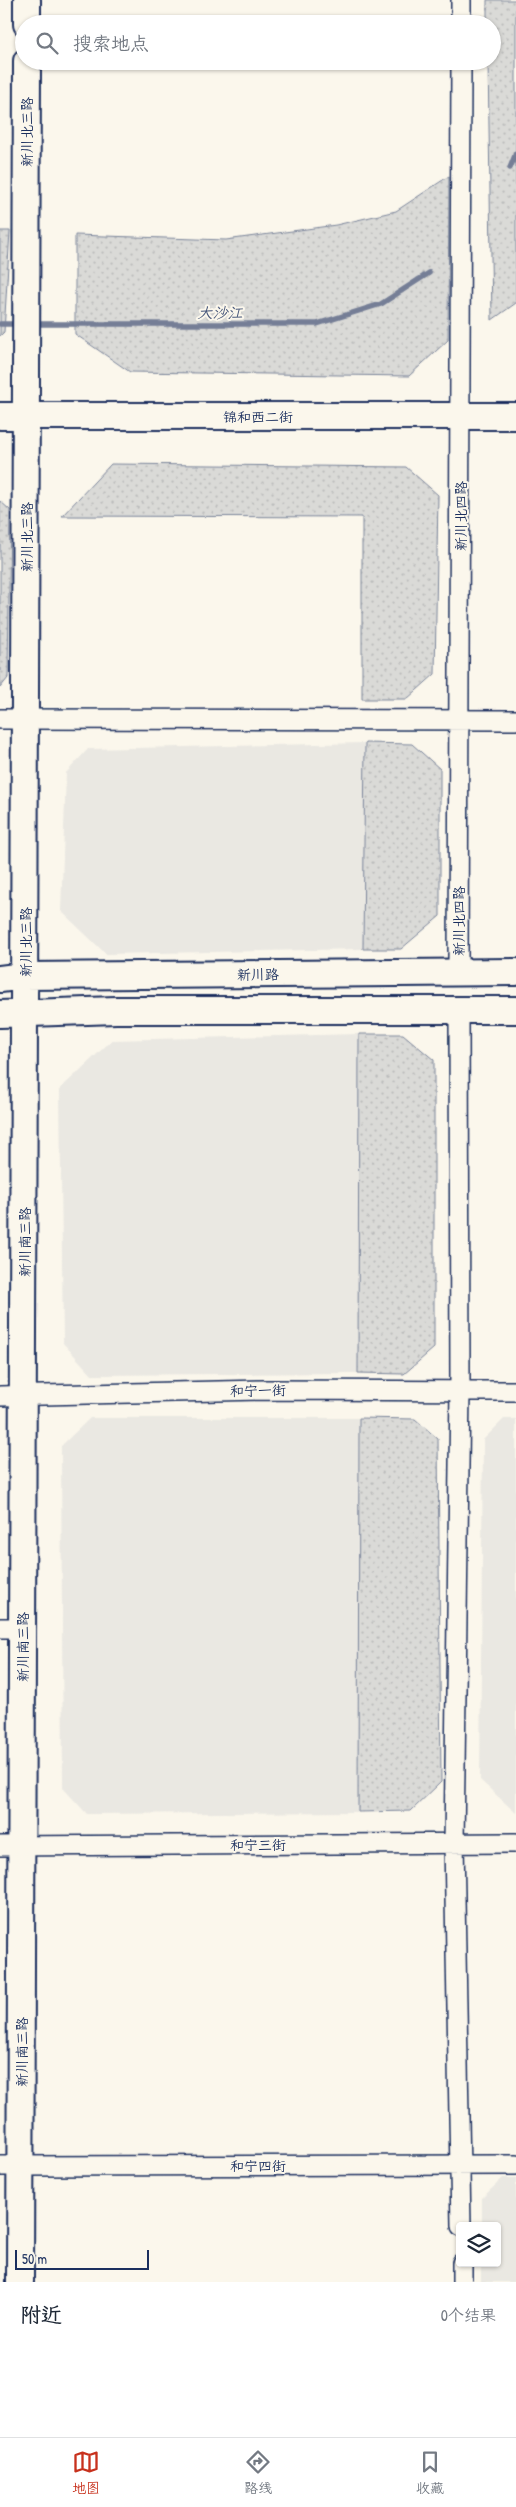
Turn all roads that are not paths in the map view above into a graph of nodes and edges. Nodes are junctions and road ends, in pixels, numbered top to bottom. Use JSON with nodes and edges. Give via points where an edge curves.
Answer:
{"nodes":[{"id":1,"x":27,"y":0,"type":"edge"},
{"id":2,"x":461,"y":0,"type":"edge"},
{"id":3,"x":27,"y":15,"type":"edge"},
{"id":4,"x":461,"y":15,"type":"edge"},
{"id":5,"x":27,"y":70,"type":"edge"},
{"id":6,"x":461,"y":70,"type":"edge"},
{"id":7,"x":0,"y":416,"type":"edge"},
{"id":8,"x":26,"y":416,"type":"junction"},
{"id":9,"x":460,"y":416,"type":"junction"},
{"id":10,"x":516,"y":416,"type":"edge"},
{"id":11,"x":13,"y":719,"type":"edge"},
{"id":12,"x":459,"y":720,"type":"junction"},
{"id":13,"x":516,"y":720,"type":"edge"},
{"id":14,"x":458,"y":972,"type":"junction"},
{"id":15,"x":516,"y":972,"type":"edge"},
{"id":16,"x":12,"y":978,"type":"edge"},
{"id":17,"x":459,"y":1010,"type":"junction"},
{"id":18,"x":516,"y":1010,"type":"edge"},
{"id":19,"x":12,"y":1013,"type":"edge"},
{"id":20,"x":460,"y":1390,"type":"junction"},
{"id":21,"x":516,"y":1391,"type":"edge"},
{"id":22,"x":12,"y":1396,"type":"edge"},
{"id":23,"x":11,"y":1628,"type":"edge"},
{"id":24,"x":454,"y":1843,"type":"junction"},
{"id":25,"x":516,"y":1843,"type":"edge"},
{"id":26,"x":11,"y":1846,"type":"edge"},
{"id":27,"x":460,"y":2165,"type":"junction"},
{"id":28,"x":516,"y":2165,"type":"edge"},
{"id":29,"x":10,"y":2166,"type":"edge"},
{"id":30,"x":461,"y":2222,"type":"edge"},
{"id":31,"x":462,"y":2267,"type":"edge"},
{"id":32,"x":20,"y":2282,"type":"edge"},
{"id":33,"x":462,"y":2282,"type":"edge"}],
"edges":[{"from":1,"to":3,"type":"street"},
{"from":2,"to":4,"type":"street"},
{"from":5,"to":8,"type":"street","name":"新川北三路"},
{"from":6,"to":9,"type":"street","name":"新川北四路"},
{"from":7,"to":8,"type":"street","name":"锦和西二街"},
{"from":8,"to":9,"type":"street","name":"锦和西二街"},
{"from":8,"to":11,"type":"street","name":"新川北三路"},
{"from":9,"to":10,"type":"street","name":"锦和西二街"},
{"from":9,"to":12,"type":"street","name":"新川北四路"},
{"from":11,"to":12,"type":"street"},
{"from":11,"to":16,"type":"street","name":"新川北三路"},
{"from":12,"to":13,"type":"street"},
{"from":12,"to":14,"type":"street","name":"新川北四路"},
{"from":14,"to":15,"type":"street","name":"新川路"},
{"from":14,"to":16,"type":"street","name":"新川路"},
{"from":16,"to":19,"type":"street","name":"新川北三路"},
{"from":17,"to":18,"type":"street"},
{"from":17,"to":19,"type":"street"},
{"from":17,"to":20,"type":"street"},
{"from":19,"to":22,"type":"street","name":"新川南三路"},
{"from":20,"to":21,"type":"street","name":"和宁一街"},
{"from":20,"to":22,"type":"street","name":"和宁一街","via":[[264,1390]]},
{"from":20,"to":24,"type":"street"},
{"from":22,"to":23,"type":"street","name":"新川南三路"},
{"from":23,"to":26,"type":"street","name":"新川南三路"},
{"from":24,"to":25,"type":"street","name":"和宁三街"},
{"from":24,"to":26,"type":"street","name":"和宁三街"},
{"from":24,"to":27,"type":"street"},
{"from":26,"to":29,"type":"street","name":"新川南三路"},
{"from":27,"to":28,"type":"street","name":"和宁四街"},
{"from":27,"to":29,"type":"street","name":"和宁四街"},
{"from":27,"to":30,"type":"street"},
{"from":29,"to":32,"type":"street","name":"新川南三路"},
{"from":31,"to":33,"type":"street"}]}
